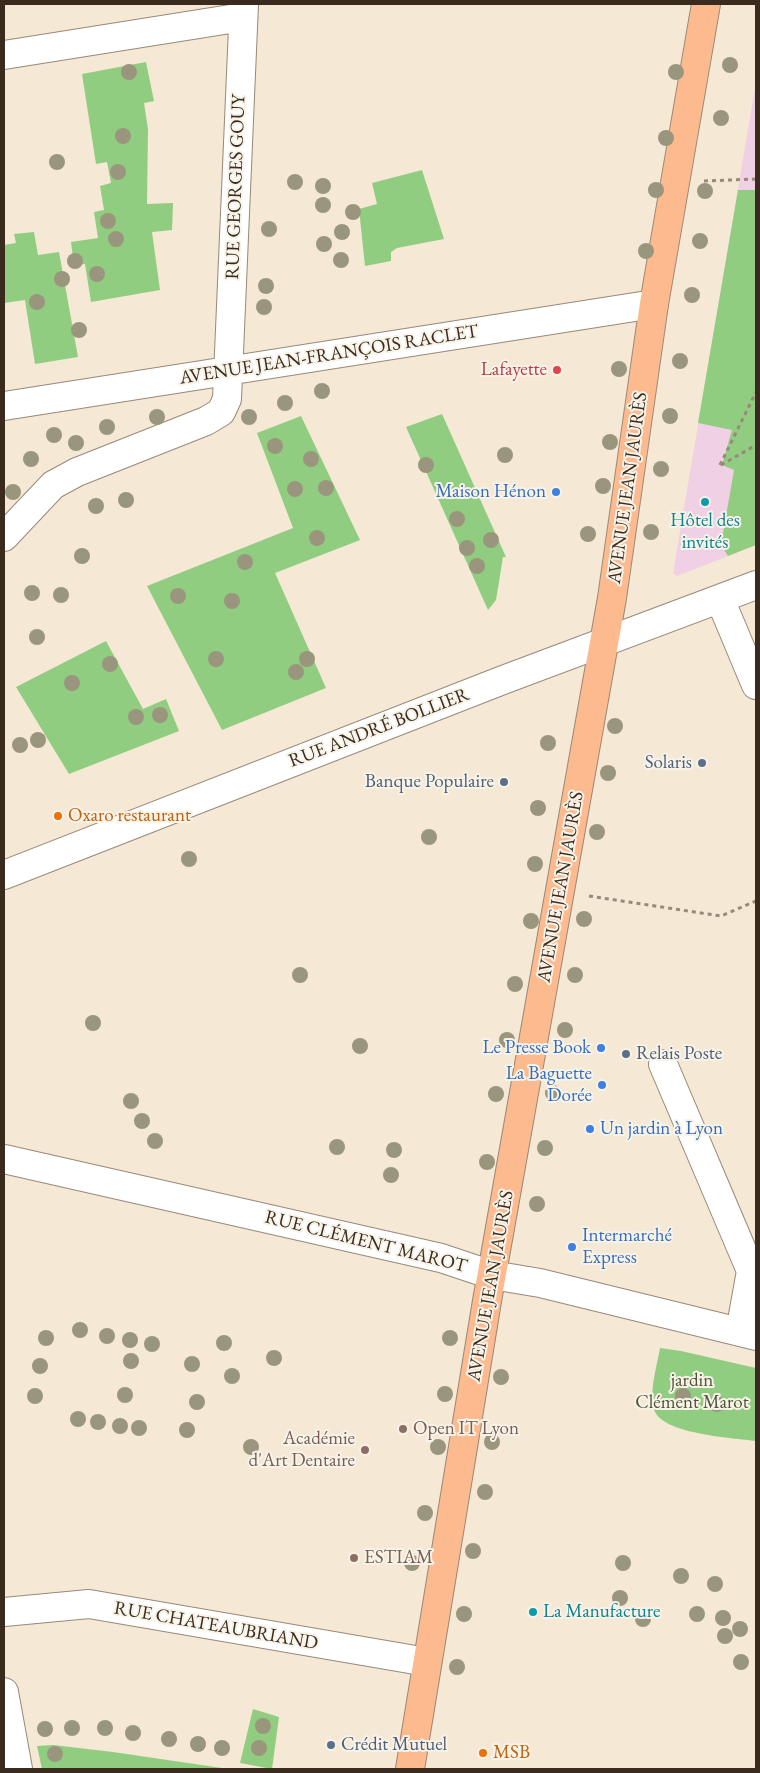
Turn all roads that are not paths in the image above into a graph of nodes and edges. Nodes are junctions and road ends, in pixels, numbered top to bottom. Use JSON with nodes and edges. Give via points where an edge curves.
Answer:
{"nodes":[{"id":1,"x":706,"y":4,"type":"edge"},
{"id":2,"x":243,"y":10,"type":"edge"},
{"id":3,"x":4,"y":55,"type":"edge"},
{"id":4,"x":654,"y":304,"type":"junction"},
{"id":5,"x":229,"y":371,"type":"junction"},
{"id":6,"x":4,"y":406,"type":"edge"},
{"id":7,"x":4,"y":536,"type":"edge"},
{"id":8,"x":756,"y":584,"type":"edge"},
{"id":9,"x":720,"y":599,"type":"junction"},
{"id":10,"x":604,"y":644,"type":"junction"},
{"id":11,"x":756,"y":685,"type":"edge"},
{"id":12,"x":4,"y":875,"type":"edge"},
{"id":13,"x":663,"y":1064,"type":"dead end"},
{"id":14,"x":4,"y":1159,"type":"edge"},
{"id":15,"x":492,"y":1275,"type":"junction"},
{"id":16,"x":748,"y":1334,"type":"edge"},
{"id":17,"x":4,"y":1612,"type":"edge"},
{"id":18,"x":427,"y":1662,"type":"junction"},
{"id":19,"x":4,"y":1692,"type":"edge"},
{"id":20,"x":18,"y":1769,"type":"edge"},
{"id":21,"x":410,"y":1769,"type":"edge"}],
"edges":[{"from":1,"to":4,"type":"main road","name":"AVENUE JEAN JAURÈS"},
{"from":2,"to":3,"type":"street"},
{"from":2,"to":5,"type":"street","name":"RUE GEORGES GOUY"},
{"from":4,"to":5,"type":"street","name":"AVENUE JEAN-FRANÇOIS RACLET"},
{"from":4,"to":10,"type":"main road","name":"AVENUE JEAN JAURÈS"},
{"from":5,"to":6,"type":"street","name":"AVENUE JEAN-FRANÇOIS RACLET"},
{"from":5,"to":7,"type":"street","name":"RUE GEORGES GOUY","via":[[227,399],[221,412],[53,484]]},
{"from":8,"to":9,"type":"street","name":"RUE ANDRÉ BOLLIER"},
{"from":9,"to":10,"type":"street","name":"RUE ANDRÉ BOLLIER"},
{"from":9,"to":11,"type":"street"},
{"from":10,"to":12,"type":"street","name":"RUE ANDRÉ BOLLIER","via":[[503,680]]},
{"from":10,"to":15,"type":"main road","name":"AVENUE JEAN JAURÈS"},
{"from":13,"to":16,"type":"street","via":[[751,1271]]},
{"from":14,"to":15,"type":"street","name":"RUE CLÉMENT MAROT","via":[[441,1258]]},
{"from":15,"to":16,"type":"street","name":"RUE CLÉMENT MAROT","via":[[540,1283]]},
{"from":15,"to":18,"type":"main road","name":"AVENUE JEAN JAURÈS"},
{"from":17,"to":18,"type":"street","name":"RUE CHATEAUBRIAND","via":[[89,1604]]},
{"from":18,"to":21,"type":"main road","name":"AVENUE JEAN JAURÈS"},
{"from":19,"to":20,"type":"street"}]}
